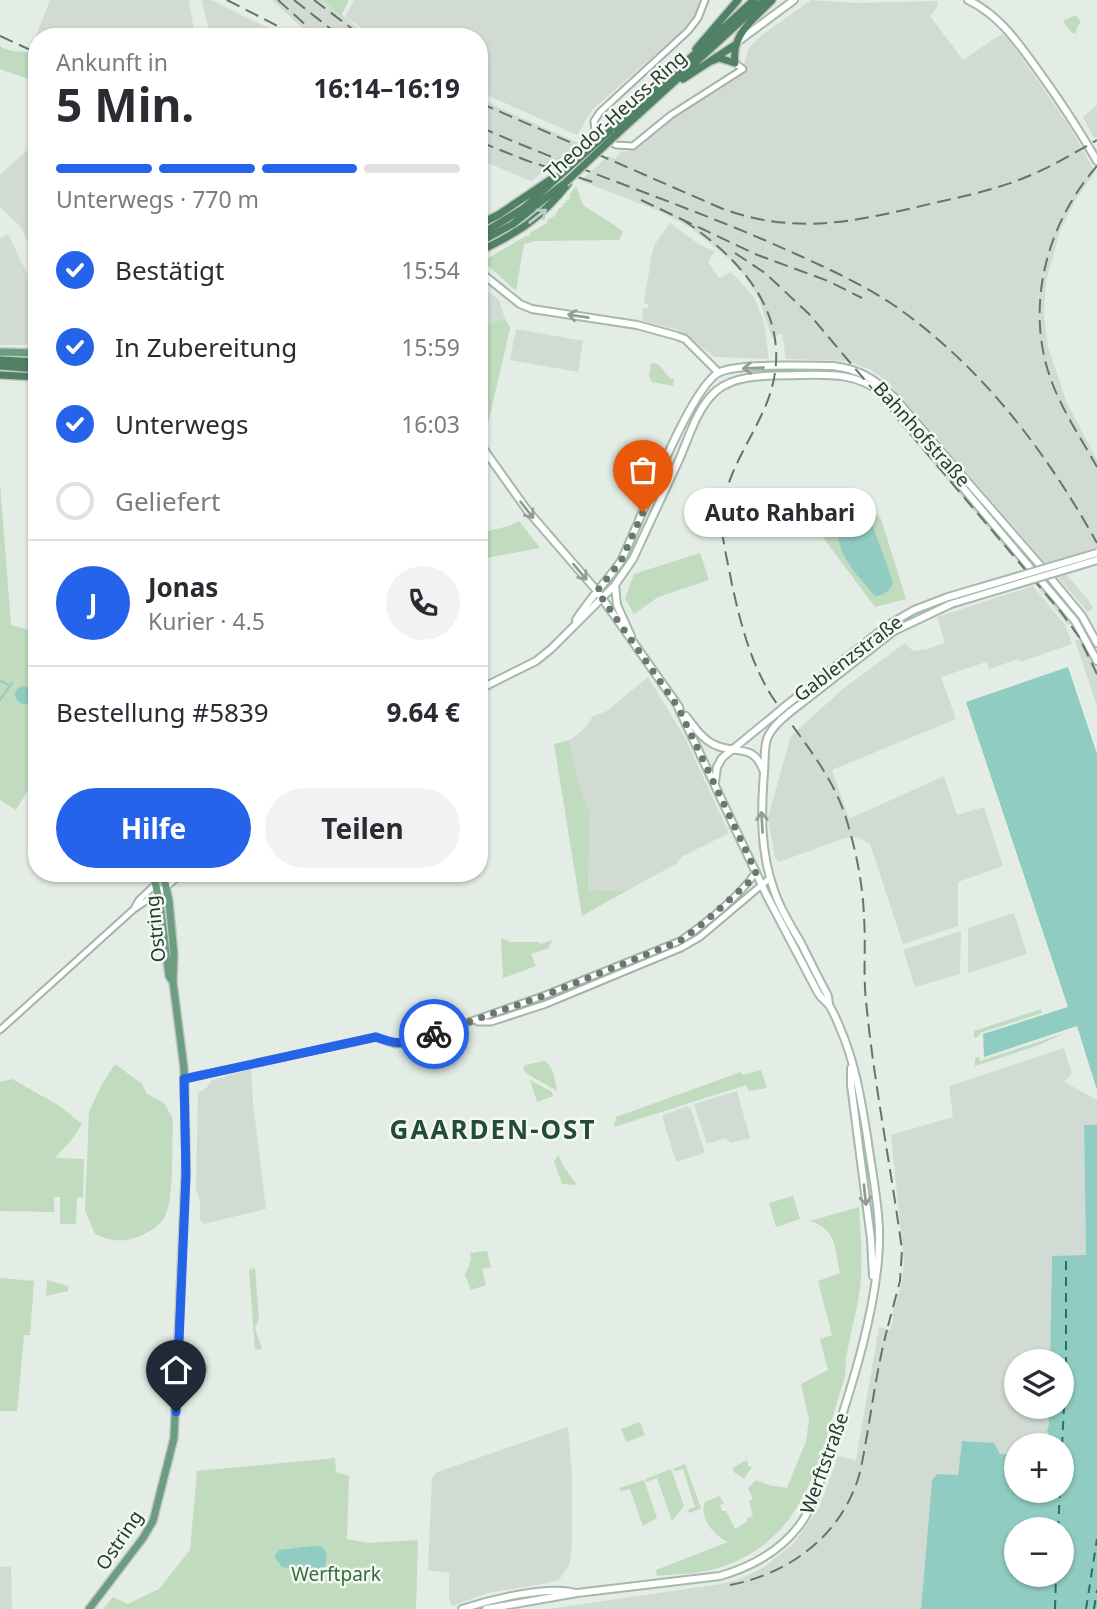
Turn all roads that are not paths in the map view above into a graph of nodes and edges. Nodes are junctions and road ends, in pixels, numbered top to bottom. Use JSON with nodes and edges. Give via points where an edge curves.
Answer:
{"nodes":[{"id":1,"x":705,"y":0,"type":"edge"},
{"id":2,"x":738,"y":0,"type":"edge"},
{"id":3,"x":754,"y":0,"type":"edge"},
{"id":4,"x":764,"y":0,"type":"edge"},
{"id":5,"x":772,"y":0,"type":"edge"},
{"id":6,"x":794,"y":0,"type":"edge"},
{"id":7,"x":968,"y":0,"type":"edge"},
{"id":8,"x":735,"y":45,"type":"junction"},
{"id":9,"x":709,"y":62,"type":"junction"},
{"id":10,"x":735,"y":63,"type":"junction"},
{"id":11,"x":680,"y":68,"type":"junction"},
{"id":12,"x":669,"y":87,"type":"junction"},
{"id":13,"x":613,"y":133,"type":"junction"},
{"id":14,"x":1097,"y":161,"type":"edge"},
{"id":15,"x":554,"y":179,"type":"junction"},
{"id":16,"x":566,"y":183,"type":"junction"},
{"id":17,"x":541,"y":199,"type":"junction"},
{"id":18,"x":488,"y":220,"type":"edge"},
{"id":19,"x":488,"y":230,"type":"edge"},
{"id":20,"x":488,"y":238,"type":"edge"},
{"id":21,"x":488,"y":247,"type":"edge"},
{"id":22,"x":488,"y":278,"type":"edge"},
{"id":23,"x":0,"y":352,"type":"edge"},
{"id":24,"x":28,"y":353,"type":"edge"},
{"id":25,"x":0,"y":360,"type":"edge"},
{"id":26,"x":28,"y":363,"type":"edge"},
{"id":27,"x":22,"y":364,"type":"junction"},
{"id":28,"x":0,"y":366,"type":"edge"},
{"id":29,"x":28,"y":366,"type":"edge"},
{"id":30,"x":718,"y":372,"type":"junction"},
{"id":31,"x":0,"y":375,"type":"edge"},
{"id":32,"x":28,"y":377,"type":"edge"},
{"id":33,"x":716,"y":392,"type":"junction"},
{"id":34,"x":488,"y":455,"type":"edge"},
{"id":35,"x":1097,"y":553,"type":"edge"},
{"id":36,"x":1097,"y":560,"type":"edge"},
{"id":37,"x":615,"y":586,"type":"junction"},
{"id":38,"x":597,"y":591,"type":"junction"},
{"id":39,"x":603,"y":597,"type":"junction"},
{"id":40,"x":617,"y":605,"type":"junction"},
{"id":41,"x":572,"y":627,"type":"junction"},
{"id":42,"x":632,"y":639,"type":"junction"},
{"id":43,"x":1097,"y":643,"type":"edge"},
{"id":44,"x":1097,"y":661,"type":"edge"},
{"id":45,"x":488,"y":685,"type":"edge"},
{"id":46,"x":678,"y":707,"type":"junction"},
{"id":47,"x":786,"y":710,"type":"junction"},
{"id":48,"x":779,"y":716,"type":"junction"},
{"id":49,"x":732,"y":748,"type":"junction"},
{"id":50,"x":764,"y":772,"type":"junction"},
{"id":51,"x":715,"y":784,"type":"junction"},
{"id":52,"x":756,"y":872,"type":"junction"},
{"id":53,"x":770,"y":878,"type":"junction"},
{"id":54,"x":167,"y":882,"type":"edge"},
{"id":55,"x":172,"y":882,"type":"edge"},
{"id":56,"x":749,"y":882,"type":"junction"},
{"id":57,"x":761,"y":882,"type":"junction"},
{"id":58,"x":156,"y":884,"type":"joint"},
{"id":59,"x":167,"y":887,"type":"junction"},
{"id":60,"x":158,"y":893,"type":"junction"},
{"id":61,"x":134,"y":909,"type":"junction"},
{"id":62,"x":173,"y":982,"type":"junction"},
{"id":63,"x":829,"y":1005,"type":"junction"},
{"id":64,"x":475,"y":1021,"type":"junction"},
{"id":65,"x":0,"y":1030,"type":"edge"},
{"id":66,"x":852,"y":1062,"type":"junction"},
{"id":67,"x":184,"y":1079,"type":"junction"},
{"id":68,"x":873,"y":1288,"type":"junction"},
{"id":69,"x":577,"y":1593,"type":"junction"},
{"id":70,"x":89,"y":1609,"type":"edge"},
{"id":71,"x":462,"y":1609,"type":"edge"},
{"id":72,"x":486,"y":1609,"type":"edge"}],
"edges":[{"from":1,"to":10,"type":"street","via":[[692,27],[600,112],[594,124],[597,134],[616,145],[636,144],[686,104],[743,69]]},
{"from":2,"to":11,"type":"highway"},
{"from":3,"to":11,"type":"highway","name":"Theodor-Heuss-Ring"},
{"from":4,"to":12,"type":"highway","name":"Theodor-Heuss-Ring"},
{"from":5,"to":8,"type":"highway"},
{"from":6,"to":8,"type":"main road"},
{"from":7,"to":14,"type":"main road","via":[[1006,27],[1073,119]]},
{"from":8,"to":9,"type":"highway"},
{"from":8,"to":10,"type":"highway"},
{"from":9,"to":10,"type":"highway","via":[[719,58]]},
{"from":9,"to":12,"type":"highway"},
{"from":11,"to":13,"type":"highway","name":"Theodor-Heuss-Ring"},
{"from":12,"to":13,"type":"highway","name":"Theodor-Heuss-Ring"},
{"from":13,"to":15,"type":"highway","name":"Theodor-Heuss-Ring","bridge":true},
{"from":13,"to":16,"type":"highway","name":"Theodor-Heuss-Ring","bridge":true},
{"from":15,"to":17,"type":"highway","name":"Theodor-Heuss-Ring"},
{"from":15,"to":18,"type":"highway"},
{"from":16,"to":17,"type":"highway","name":"Theodor-Heuss-Ring"},
{"from":21,"to":16,"type":"highway","one_way":true,"via":[[537,219]]},
{"from":17,"to":19,"type":"highway","name":"Theodor-Heuss-Ring"},
{"from":17,"to":20,"type":"highway","name":"Theodor-Heuss-Ring","via":[[513,224]]},
{"from":30,"to":22,"type":"main road","one_way":true,"via":[[685,340],[637,325],[532,309]]},
{"from":23,"to":24,"type":"main road"},
{"from":25,"to":27,"type":"highway"},
{"from":26,"to":27,"type":"highway"},
{"from":27,"to":28,"type":"highway"},
{"from":27,"to":29,"type":"highway"},
{"from":30,"to":33,"type":"main road"},
{"from":30,"to":38,"type":"main road","via":[[691,405],[627,548]]},
{"from":43,"to":30,"type":"main road","name":"Bahnhofstraße","one_way":true,"via":[[1082,616],[1032,556],[894,397],[871,377],[833,366]]},
{"from":31,"to":32,"type":"highway"},
{"from":33,"to":37,"type":"main road","via":[[695,420],[633,559]]},
{"from":33,"to":44,"type":"main road","name":"Bahnhofstraße","via":[[746,378],[831,374],[877,388],[1079,626]]},
{"from":34,"to":38,"type":"main road","one_way":true,"via":[[527,510]]},
{"from":35,"to":47,"type":"main road","name":"Gablenzstraße","bridge":true,"via":[[914,610],[888,625]]},
{"from":36,"to":47,"type":"main road","name":"Gablenzstraße","bridge":true,"via":[[951,604],[894,631]]},
{"from":37,"to":39,"type":"main road"},
{"from":37,"to":40,"type":"main road","name":"Werftstraße"},
{"from":38,"to":39,"type":"main road"},
{"from":38,"to":41,"type":"main road"},
{"from":39,"to":40,"type":"main road","name":"Werftstraße"},
{"from":39,"to":41,"type":"main road"},
{"from":39,"to":42,"type":"main road","name":"Werftstraße"},
{"from":40,"to":42,"type":"main road","name":"Werftstraße"},
{"from":41,"to":45,"type":"main road","via":[[536,661]]},
{"from":42,"to":46,"type":"main road","name":"Werftstraße"},
{"from":46,"to":49,"type":"main road","name":"Werftstraße","via":[[703,737],[719,747]]},
{"from":46,"to":51,"type":"main road","name":"Werftstraße"},
{"from":47,"to":48,"type":"main road","name":"Gablenzstraße","bridge":true},
{"from":48,"to":49,"type":"main road","name":"Gablenzstraße"},
{"from":48,"to":50,"type":"main road","name":"Werftstraße","via":[[766,738]]},
{"from":49,"to":50,"type":"main road","name":"Werftstraße","via":[[754,755]]},
{"from":49,"to":51,"type":"main road","via":[[717,767]]},
{"from":53,"to":50,"type":"main road","name":"Werftstraße","one_way":true,"via":[[761,822]]},
{"from":51,"to":52,"type":"main road","name":"Werftstraße"},
{"from":52,"to":56,"type":"street"},
{"from":52,"to":57,"type":"main road","name":"Werftstraße"},
{"from":53,"to":57,"type":"street"},
{"from":53,"to":63,"type":"main road","name":"Werftstraße"},
{"from":54,"to":59,"type":"main road","name":"Ostring"},
{"from":55,"to":59,"type":"main road"},
{"from":56,"to":57,"type":"street"},
{"from":56,"to":64,"type":"street","via":[[680,941]]},
{"from":57,"to":63,"type":"main road","name":"Werftstraße","via":[[818,993]]},
{"from":57,"to":64,"type":"street","via":[[700,937],[681,948],[520,1013],[491,1022]]},
{"from":58,"to":60,"type":"main road","name":"Ostring"},
{"from":58,"to":61,"type":"street"},
{"from":59,"to":60,"type":"main road"},
{"from":59,"to":62,"type":"main road","name":"Ostring"},
{"from":60,"to":61,"type":"street"},
{"from":60,"to":62,"type":"main road","name":"Ostring"},
{"from":61,"to":65,"type":"street"},
{"from":62,"to":67,"type":"main road","name":"Ostring"},
{"from":63,"to":66,"type":"main road","name":"Werftstraße"},
{"from":64,"to":67,"type":"street","via":[[409,1043],[376,1037]]},
{"from":66,"to":68,"type":"main road","name":"Werftstraße","one_way":true},
{"from":66,"to":68,"type":"main road","name":"Werftstraße","via":[[873,1165],[879,1227]]},
{"from":67,"to":70,"type":"main road","name":"Ostring","via":[[185,1219],[174,1438],[153,1521]]},
{"from":68,"to":69,"type":"main road","name":"Werftstraße","via":[[834,1442],[813,1502],[789,1538],[753,1564],[720,1576]]},
{"from":69,"to":71,"type":"main road","name":"Werftstraße","via":[[563,1590],[497,1599]]},
{"from":69,"to":72,"type":"main road","name":"Werftstraße"}]}
